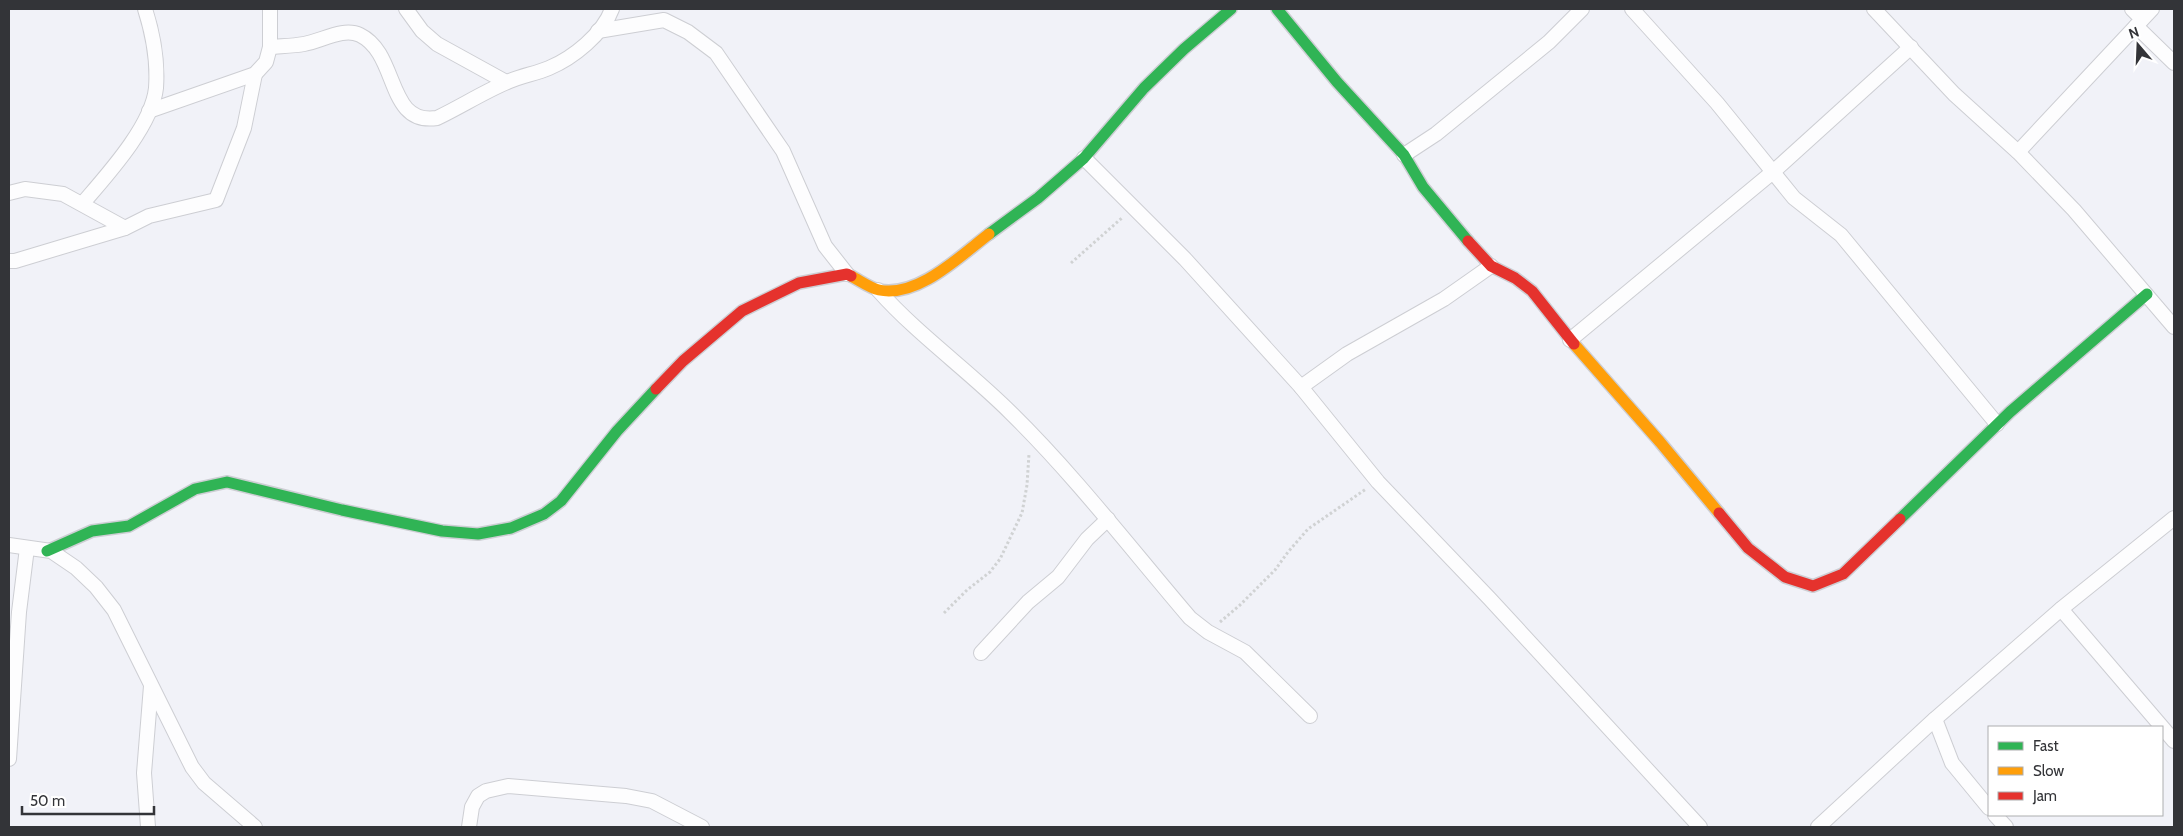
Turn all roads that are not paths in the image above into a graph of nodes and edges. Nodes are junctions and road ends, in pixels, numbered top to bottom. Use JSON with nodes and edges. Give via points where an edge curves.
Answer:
{"nodes":[{"id":1,"x":145,"y":9,"type":"edge"},
{"id":2,"x":270,"y":9,"type":"edge"},
{"id":3,"x":406,"y":9,"type":"edge"},
{"id":4,"x":612,"y":9,"type":"edge"},
{"id":5,"x":1231,"y":9,"type":"edge"},
{"id":6,"x":1277,"y":9,"type":"edge"},
{"id":7,"x":1582,"y":9,"type":"edge"},
{"id":8,"x":1632,"y":9,"type":"edge"},
{"id":9,"x":1874,"y":9,"type":"edge"},
{"id":10,"x":2141,"y":16,"type":"edge"},
{"id":11,"x":598,"y":31,"type":"junction"},
{"id":12,"x":270,"y":47,"type":"junction"},
{"id":13,"x":1911,"y":47,"type":"junction"},
{"id":14,"x":2174,"y":63,"type":"edge"},
{"id":15,"x":255,"y":74,"type":"junction"},
{"id":16,"x":506,"y":82,"type":"junction"},
{"id":17,"x":149,"y":110,"type":"junction"},
{"id":18,"x":2018,"y":152,"type":"junction"},
{"id":19,"x":1404,"y":155,"type":"junction"},
{"id":20,"x":1084,"y":158,"type":"junction"},
{"id":21,"x":1774,"y":171,"type":"junction"},
{"id":22,"x":9,"y":193,"type":"edge"},
{"id":23,"x":83,"y":204,"type":"junction"},
{"id":24,"x":126,"y":228,"type":"junction"},
{"id":25,"x":9,"y":261,"type":"edge"},
{"id":26,"x":1491,"y":266,"type":"junction"},
{"id":27,"x":847,"y":274,"type":"junction"},
{"id":28,"x":878,"y":290,"type":"junction"},
{"id":29,"x":2147,"y":294,"type":"junction"},
{"id":30,"x":2174,"y":327,"type":"edge"},
{"id":31,"x":1570,"y":340,"type":"junction"},
{"id":32,"x":1301,"y":387,"type":"junction"},
{"id":33,"x":1997,"y":424,"type":"junction"},
{"id":34,"x":2174,"y":518,"type":"edge"},
{"id":35,"x":1108,"y":519,"type":"junction"},
{"id":36,"x":9,"y":545,"type":"edge"},
{"id":37,"x":27,"y":548,"type":"junction"},
{"id":38,"x":47,"y":551,"type":"junction"},
{"id":39,"x":2061,"y":609,"type":"junction"},
{"id":40,"x":981,"y":653,"type":"dead end"},
{"id":41,"x":152,"y":686,"type":"junction"},
{"id":42,"x":1310,"y":716,"type":"dead end"},
{"id":43,"x":1936,"y":719,"type":"junction"},
{"id":44,"x":2162,"y":726,"type":"edge"},
{"id":45,"x":2163,"y":727,"type":"edge"},
{"id":46,"x":2174,"y":740,"type":"edge"},
{"id":47,"x":9,"y":759,"type":"edge"},
{"id":48,"x":1988,"y":807,"type":"edge"},
{"id":49,"x":1996,"y":816,"type":"edge"},
{"id":50,"x":148,"y":827,"type":"edge"},
{"id":51,"x":255,"y":827,"type":"edge"},
{"id":52,"x":470,"y":827,"type":"edge"},
{"id":53,"x":702,"y":827,"type":"edge"},
{"id":54,"x":1700,"y":827,"type":"edge"},
{"id":55,"x":1818,"y":827,"type":"edge"},
{"id":56,"x":2006,"y":827,"type":"edge"}],
"edges":[{"from":1,"to":17,"type":"street","via":[[157,65],[156,90]]},
{"from":2,"to":12,"type":"street"},
{"from":3,"to":16,"type":"street","via":[[422,31],[437,44]]},
{"from":4,"to":11,"type":"street"},
{"from":5,"to":20,"type":"street","via":[[1144,88]]},
{"from":6,"to":19,"type":"street","via":[[1337,82]]},
{"from":7,"to":19,"type":"street","via":[[1549,42],[1436,134]]},
{"from":8,"to":21,"type":"street"},
{"from":9,"to":13,"type":"street"},
{"from":10,"to":14,"type":"street"},
{"from":10,"to":18,"type":"street"},
{"from":11,"to":16,"type":"street","via":[[572,56]]},
{"from":11,"to":27,"type":"street","via":[[664,20],[688,32],[716,53],[783,151],[825,246]]},
{"from":12,"to":15,"type":"street","via":[[266,62]]},
{"from":12,"to":16,"type":"street","via":[[304,44],[346,33],[359,35],[373,44],[403,106],[412,116],[424,120],[437,118]]},
{"from":13,"to":18,"type":"street","via":[[1954,94]]},
{"from":13,"to":21,"type":"street"},
{"from":15,"to":17,"type":"street"},
{"from":15,"to":24,"type":"street","via":[[244,128],[219,197],[149,216]]},
{"from":17,"to":23,"type":"street","via":[[114,169]]},
{"from":18,"to":29,"type":"street"},
{"from":19,"to":26,"type":"street","via":[[1423,187]]},
{"from":20,"to":28,"type":"street","via":[[1023,209],[926,281],[900,290]]},
{"from":20,"to":32,"type":"street","via":[[1185,259]]},
{"from":21,"to":31,"type":"street"},
{"from":21,"to":33,"type":"street","via":[[1794,198],[1841,235]]},
{"from":22,"to":23,"type":"street","via":[[25,189],[50,192],[63,194]]},
{"from":23,"to":24,"type":"street"},
{"from":24,"to":25,"type":"street"},
{"from":26,"to":31,"type":"street","via":[[1532,291]]},
{"from":26,"to":32,"type":"street","via":[[1444,299],[1347,354]]},
{"from":27,"to":28,"type":"street"},
{"from":27,"to":38,"type":"street","via":[[799,283],[742,311],[676,368],[617,431],[552,510],[504,530],[480,534],[444,531],[221,482],[195,489],[126,528],[102,528]]},
{"from":28,"to":35,"type":"street","via":[[911,326],[979,383],[1028,430]]},
{"from":29,"to":30,"type":"street"},
{"from":29,"to":33,"type":"street"},
{"from":31,"to":33,"type":"street","via":[[1748,548],[1785,577],[1813,586],[1843,574]]},
{"from":32,"to":54,"type":"street","via":[[1378,482]]},
{"from":34,"to":39,"type":"street"},
{"from":35,"to":40,"type":"street","via":[[1087,539],[1058,577],[1028,602]]},
{"from":35,"to":42,"type":"street","via":[[1190,618],[1245,652]]},
{"from":36,"to":37,"type":"street"},
{"from":37,"to":38,"type":"street"},
{"from":37,"to":47,"type":"street","via":[[19,612]]},
{"from":38,"to":41,"type":"street","via":[[52,551],[76,568],[114,610]]},
{"from":39,"to":43,"type":"street"},
{"from":39,"to":44,"type":"street"},
{"from":41,"to":50,"type":"street","via":[[144,773]]},
{"from":41,"to":51,"type":"street","via":[[204,783]]},
{"from":43,"to":48,"type":"street","via":[[1952,764]]},
{"from":43,"to":55,"type":"street"},
{"from":45,"to":46,"type":"street"},
{"from":49,"to":56,"type":"street"},
{"from":52,"to":53,"type":"street","via":[[472,807],[478,796],[486,790],[508,786],[652,801]]}]}
